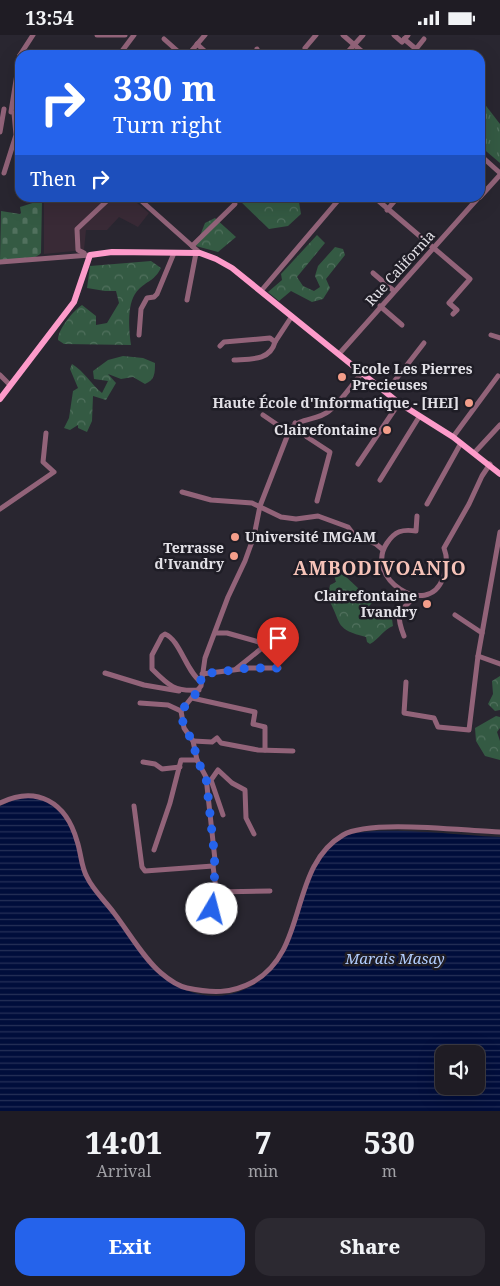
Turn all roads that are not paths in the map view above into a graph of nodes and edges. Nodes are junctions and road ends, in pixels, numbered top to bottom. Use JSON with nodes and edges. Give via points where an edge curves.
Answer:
{"nodes":[{"id":1,"x":33,"y":35,"type":"edge"},
{"id":2,"x":97,"y":35,"type":"edge"},
{"id":3,"x":125,"y":35,"type":"edge"},
{"id":4,"x":134,"y":35,"type":"edge"},
{"id":5,"x":205,"y":35,"type":"edge"},
{"id":6,"x":316,"y":35,"type":"edge"},
{"id":7,"x":343,"y":35,"type":"edge"},
{"id":8,"x":363,"y":35,"type":"edge"},
{"id":9,"x":394,"y":35,"type":"edge"},
{"id":10,"x":104,"y":36,"type":"edge"},
{"id":11,"x":406,"y":37,"type":"edge"},
{"id":12,"x":164,"y":39,"type":"dead end"},
{"id":13,"x":424,"y":39,"type":"dead end"},
{"id":14,"x":197,"y":44,"type":"junction"},
{"id":15,"x":354,"y":45,"type":"junction"},
{"id":16,"x":305,"y":48,"type":"dead end"},
{"id":17,"x":416,"y":49,"type":"joint"},
{"id":18,"x":23,"y":50,"type":"edge"},
{"id":19,"x":123,"y":50,"type":"edge"},
{"id":20,"x":176,"y":50,"type":"edge"},
{"id":21,"x":192,"y":50,"type":"edge"},
{"id":22,"x":204,"y":50,"type":"edge"},
{"id":23,"x":350,"y":50,"type":"edge"},
{"id":24,"x":360,"y":50,"type":"edge"},
{"id":25,"x":15,"y":97,"type":"edge"},
{"id":26,"x":2,"y":108,"type":"edge"},
{"id":27,"x":13,"y":113,"type":"junction"},
{"id":28,"x":15,"y":128,"type":"edge"},
{"id":29,"x":0,"y":132,"type":"edge"},
{"id":30,"x":15,"y":138,"type":"edge"},
{"id":31,"x":485,"y":160,"type":"edge"},
{"id":32,"x":4,"y":173,"type":"dead end"},
{"id":33,"x":500,"y":174,"type":"edge"},
{"id":34,"x":485,"y":191,"type":"edge"},
{"id":35,"x":106,"y":202,"type":"edge"},
{"id":36,"x":142,"y":202,"type":"edge"},
{"id":37,"x":337,"y":202,"type":"edge"},
{"id":38,"x":379,"y":202,"type":"edge"},
{"id":39,"x":394,"y":202,"type":"edge"},
{"id":40,"x":475,"y":202,"type":"edge"},
{"id":41,"x":235,"y":204,"type":"dead end"},
{"id":42,"x":387,"y":210,"type":"junction"},
{"id":43,"x":192,"y":246,"type":"junction"},
{"id":44,"x":434,"y":248,"type":"junction"},
{"id":45,"x":174,"y":253,"type":"junction"},
{"id":46,"x":198,"y":253,"type":"junction"},
{"id":47,"x":90,"y":255,"type":"junction"},
{"id":48,"x":0,"y":262,"type":"edge"},
{"id":49,"x":373,"y":273,"type":"dead end"},
{"id":50,"x":261,"y":291,"type":"junction"},
{"id":51,"x":394,"y":291,"type":"junction"},
{"id":52,"x":187,"y":300,"type":"dead end"},
{"id":53,"x":380,"y":306,"type":"junction"},
{"id":54,"x":454,"y":314,"type":"dead end"},
{"id":55,"x":292,"y":316,"type":"junction"},
{"id":56,"x":402,"y":325,"type":"dead end"},
{"id":57,"x":139,"y":335,"type":"dead end"},
{"id":58,"x":491,"y":335,"type":"dead end"},
{"id":59,"x":500,"y":338,"type":"edge"},
{"id":60,"x":275,"y":342,"type":"junction"},
{"id":61,"x":424,"y":343,"type":"dead end"},
{"id":62,"x":220,"y":346,"type":"dead end"},
{"id":63,"x":338,"y":354,"type":"junction"},
{"id":64,"x":234,"y":360,"type":"dead end"},
{"id":65,"x":362,"y":372,"type":"junction"},
{"id":66,"x":0,"y":375,"type":"edge"},
{"id":67,"x":498,"y":376,"type":"dead end"},
{"id":68,"x":10,"y":385,"type":"junction"},
{"id":69,"x":386,"y":392,"type":"junction"},
{"id":70,"x":0,"y":399,"type":"edge"},
{"id":71,"x":399,"y":403,"type":"junction"},
{"id":72,"x":263,"y":415,"type":"dead end"},
{"id":73,"x":419,"y":417,"type":"junction"},
{"id":74,"x":295,"y":423,"type":"junction"},
{"id":75,"x":500,"y":425,"type":"edge"},
{"id":76,"x":288,"y":432,"type":"junction"},
{"id":77,"x":46,"y":433,"type":"dead end"},
{"id":78,"x":453,"y":437,"type":"junction"},
{"id":79,"x":461,"y":443,"type":"junction"},
{"id":80,"x":475,"y":452,"type":"junction"},
{"id":81,"x":358,"y":464,"type":"dead end"},
{"id":82,"x":490,"y":464,"type":"junction"},
{"id":83,"x":500,"y":474,"type":"edge"},
{"id":84,"x":380,"y":480,"type":"dead end"},
{"id":85,"x":182,"y":492,"type":"dead end"},
{"id":86,"x":317,"y":501,"type":"dead end"},
{"id":87,"x":427,"y":504,"type":"dead end"},
{"id":88,"x":260,"y":506,"type":"junction"},
{"id":89,"x":0,"y":509,"type":"edge"},
{"id":90,"x":417,"y":516,"type":"dead end"},
{"id":91,"x":458,"y":523,"type":"junction"},
{"id":92,"x":464,"y":527,"type":"dead end"},
{"id":93,"x":500,"y":532,"type":"edge"},
{"id":94,"x":382,"y":549,"type":"junction"},
{"id":95,"x":415,"y":596,"type":"junction"},
{"id":96,"x":454,"y":615,"type":"dead end"},
{"id":97,"x":215,"y":633,"type":"junction"},
{"id":98,"x":482,"y":633,"type":"junction"},
{"id":99,"x":404,"y":636,"type":"dead end"},
{"id":100,"x":478,"y":656,"type":"junction"},
{"id":101,"x":500,"y":664,"type":"edge"},
{"id":102,"x":278,"y":668,"type":"dead end"},
{"id":103,"x":236,"y":669,"type":"junction"},
{"id":104,"x":105,"y":673,"type":"dead end"},
{"id":105,"x":202,"y":674,"type":"junction"},
{"id":106,"x":201,"y":682,"type":"junction"},
{"id":107,"x":406,"y":682,"type":"dead end"},
{"id":108,"x":199,"y":690,"type":"junction"},
{"id":109,"x":182,"y":691,"type":"junction"},
{"id":110,"x":192,"y":698,"type":"junction"},
{"id":111,"x":140,"y":703,"type":"dead end"},
{"id":112,"x":181,"y":711,"type":"junction"},
{"id":113,"x":193,"y":741,"type":"junction"},
{"id":114,"x":265,"y":750,"type":"junction"},
{"id":115,"x":293,"y":751,"type":"dead end"},
{"id":116,"x":197,"y":760,"type":"junction"},
{"id":117,"x":143,"y":763,"type":"dead end"},
{"id":118,"x":180,"y":767,"type":"junction"},
{"id":119,"x":209,"y":779,"type":"junction"},
{"id":120,"x":0,"y":803,"type":"edge"},
{"id":121,"x":134,"y":806,"type":"dead end"},
{"id":122,"x":223,"y":815,"type":"dead end"},
{"id":123,"x":500,"y":832,"type":"edge"},
{"id":124,"x":254,"y":834,"type":"dead end"},
{"id":125,"x":154,"y":850,"type":"dead end"},
{"id":126,"x":213,"y":866,"type":"junction"},
{"id":127,"x":270,"y":891,"type":"dead end"},
{"id":128,"x":215,"y":892,"type":"junction"},
{"id":129,"x":212,"y":909,"type":"dead end"}],
"edges":[{"from":1,"to":18,"type":"street"},
{"from":2,"to":10,"type":"street"},
{"from":3,"to":10,"type":"street"},
{"from":4,"to":19,"type":"street"},
{"from":5,"to":14,"type":"street"},
{"from":6,"to":16,"type":"street"},
{"from":7,"to":15,"type":"street"},
{"from":8,"to":15,"type":"street"},
{"from":9,"to":11,"type":"street","via":[[402,41]]},
{"from":11,"to":17,"type":"street"},
{"from":12,"to":20,"type":"street"},
{"from":13,"to":17,"type":"street"},
{"from":14,"to":21,"type":"street"},
{"from":14,"to":22,"type":"street"},
{"from":15,"to":23,"type":"street"},
{"from":15,"to":24,"type":"street"},
{"from":25,"to":27,"type":"street"},
{"from":26,"to":27,"type":"street"},
{"from":26,"to":29,"type":"street"},
{"from":27,"to":28,"type":"street"},
{"from":30,"to":32,"type":"street"},
{"from":31,"to":33,"type":"street"},
{"from":33,"to":34,"type":"street","name":"Rue California"},
{"from":35,"to":47,"type":"street","via":[[77,229],[78,250]]},
{"from":36,"to":43,"type":"street"},
{"from":37,"to":50,"type":"street"},
{"from":38,"to":42,"type":"street"},
{"from":39,"to":42,"type":"street"},
{"from":40,"to":44,"type":"street","name":"Rue California"},
{"from":41,"to":43,"type":"street"},
{"from":42,"to":44,"type":"street"},
{"from":43,"to":46,"type":"street"},
{"from":44,"to":51,"type":"street","name":"Rue California"},
{"from":44,"to":54,"type":"street","via":[[470,279],[449,303],[457,310]]},
{"from":45,"to":46,"type":"main road"},
{"from":45,"to":47,"type":"main road"},
{"from":45,"to":57,"type":"street","via":[[157,293],[147,298],[141,309]]},
{"from":46,"to":50,"type":"main road","via":[[232,268]]},
{"from":46,"to":52,"type":"street"},
{"from":47,"to":48,"type":"street"},
{"from":47,"to":68,"type":"main road","via":[[74,302]]},
{"from":49,"to":51,"type":"street"},
{"from":50,"to":55,"type":"main road"},
{"from":51,"to":53,"type":"street","name":"Rue California"},
{"from":53,"to":56,"type":"street"},
{"from":53,"to":63,"type":"street","name":"Rue California"},
{"from":55,"to":60,"type":"street"},
{"from":55,"to":63,"type":"main road"},
{"from":58,"to":59,"type":"street"},
{"from":60,"to":62,"type":"street","via":[[270,338],[224,342]]},
{"from":60,"to":64,"type":"street","via":[[273,350],[264,357]]},
{"from":61,"to":69,"type":"street"},
{"from":63,"to":65,"type":"main road"},
{"from":65,"to":69,"type":"main road"},
{"from":65,"to":74,"type":"street","via":[[329,411]]},
{"from":66,"to":68,"type":"street"},
{"from":67,"to":78,"type":"street"},
{"from":68,"to":70,"type":"main road"},
{"from":69,"to":71,"type":"main road"},
{"from":71,"to":73,"type":"main road"},
{"from":71,"to":81,"type":"street"},
{"from":72,"to":76,"type":"street"},
{"from":73,"to":78,"type":"main road"},
{"from":73,"to":84,"type":"street"},
{"from":74,"to":76,"type":"street"},
{"from":74,"to":86,"type":"street","via":[[307,437],[330,452]]},
{"from":75,"to":80,"type":"street"},
{"from":76,"to":88,"type":"street"},
{"from":77,"to":89,"type":"street","via":[[43,462],[54,472]]},
{"from":78,"to":79,"type":"main road"},
{"from":79,"to":80,"type":"main road"},
{"from":79,"to":87,"type":"street"},
{"from":80,"to":82,"type":"main road"},
{"from":82,"to":83,"type":"main road"},
{"from":82,"to":91,"type":"street"},
{"from":85,"to":88,"type":"street","via":[[211,500],[240,501]]},
{"from":88,"to":94,"type":"street","via":[[281,517],[318,516],[334,521]]},
{"from":88,"to":97,"type":"street","via":[[254,536]]},
{"from":90,"to":94,"type":"street","via":[[416,531],[401,530],[390,537]]},
{"from":91,"to":92,"type":"street"},
{"from":91,"to":95,"type":"street","via":[[444,548],[448,557],[441,585],[430,594]]},
{"from":93,"to":98,"type":"street"},
{"from":94,"to":95,"type":"street","via":[[384,573],[398,588]]},
{"from":95,"to":99,"type":"street","via":[[399,613]]},
{"from":96,"to":98,"type":"street"},
{"from":97,"to":103,"type":"street","via":[[259,642],[262,648]]},
{"from":97,"to":105,"type":"street"},
{"from":98,"to":100,"type":"street"},
{"from":100,"to":101,"type":"street"},
{"from":100,"to":107,"type":"street","via":[[469,730],[438,727],[434,717],[404,713]]},
{"from":102,"to":103,"type":"street"},
{"from":103,"to":105,"type":"street"},
{"from":104,"to":109,"type":"street","via":[[144,685]]},
{"from":105,"to":106,"type":"street"},
{"from":106,"to":108,"type":"street"},
{"from":106,"to":109,"type":"street","via":[[191,672],[172,637],[162,636],[152,655],[152,669],[164,682]]},
{"from":108,"to":109,"type":"street"},
{"from":108,"to":110,"type":"street"},
{"from":110,"to":112,"type":"street"},
{"from":110,"to":114,"type":"street","via":[[255,712],[253,723],[265,727]]},
{"from":111,"to":112,"type":"street","via":[[168,705]]},
{"from":112,"to":113,"type":"street","via":[[184,728]]},
{"from":113,"to":114,"type":"street","via":[[212,742],[217,738],[221,743]]},
{"from":113,"to":116,"type":"street"},
{"from":114,"to":115,"type":"street"},
{"from":116,"to":118,"type":"street","via":[[181,760]]},
{"from":116,"to":119,"type":"street"},
{"from":117,"to":118,"type":"street","via":[[155,764],[162,769]]},
{"from":118,"to":125,"type":"street"},
{"from":119,"to":122,"type":"street"},
{"from":119,"to":124,"type":"street","via":[[218,770],[245,790],[246,819]]},
{"from":119,"to":126,"type":"street"},
{"from":120,"to":123,"type":"street","via":[[29,794],[47,799],[61,811],[77,840],[86,877],[159,972],[184,987],[208,992],[233,990],[246,985],[265,975],[272,967],[290,938],[304,890],[319,857],[344,834],[382,827]]},
{"from":121,"to":126,"type":"street","via":[[145,871]]},
{"from":126,"to":128,"type":"street"},
{"from":127,"to":128,"type":"street"},
{"from":128,"to":129,"type":"street"}]}
